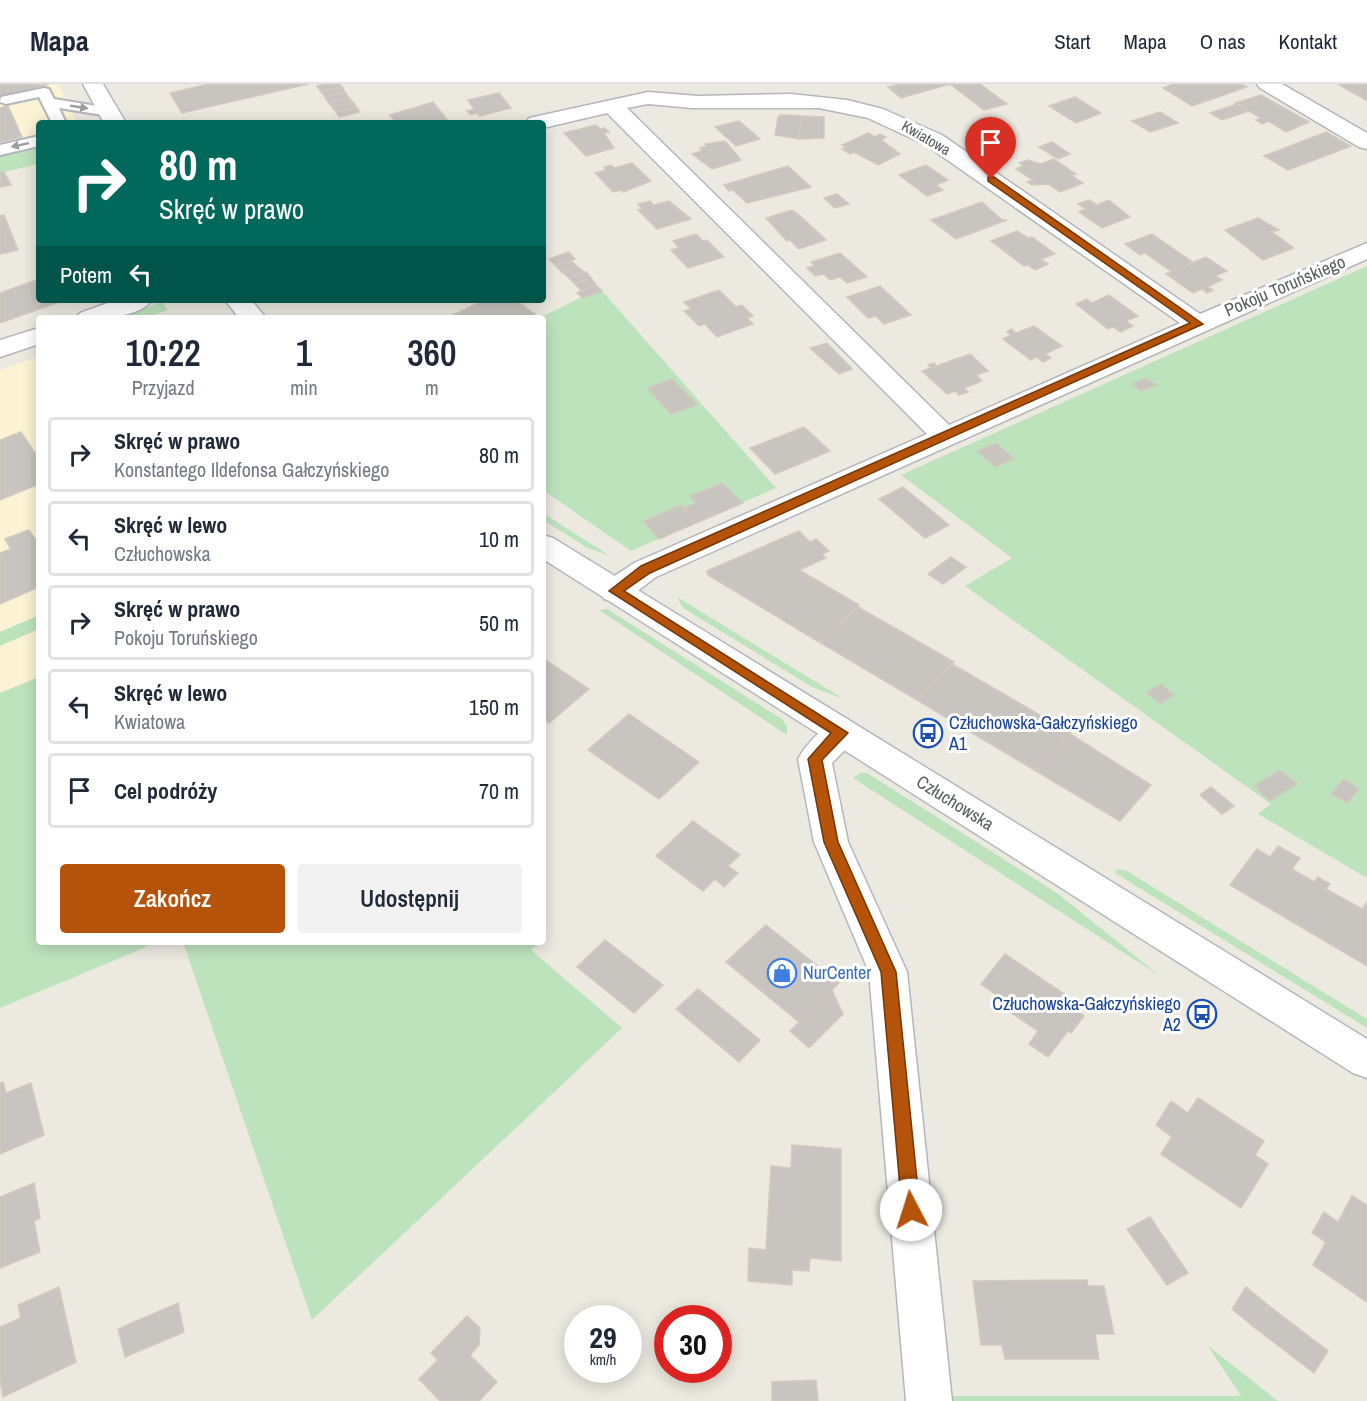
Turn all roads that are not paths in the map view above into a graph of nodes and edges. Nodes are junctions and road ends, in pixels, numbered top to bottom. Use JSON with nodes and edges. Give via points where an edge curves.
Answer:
{"nodes":[{"id":1,"x":93,"y":84,"type":"edge"},
{"id":2,"x":1267,"y":84,"type":"edge"},
{"id":3,"x":827,"y":92,"type":"edge"},
{"id":4,"x":6,"y":100,"type":"dead end"},
{"id":5,"x":48,"y":102,"type":"junction"},
{"id":6,"x":676,"y":102,"type":"junction"},
{"id":7,"x":612,"y":105,"type":"junction"},
{"id":8,"x":112,"y":118,"type":"edge"},
{"id":9,"x":57,"y":120,"type":"edge"},
{"id":10,"x":546,"y":121,"type":"edge"},
{"id":11,"x":636,"y":127,"type":"junction"},
{"id":12,"x":36,"y":142,"type":"edge"},
{"id":13,"x":1367,"y":142,"type":"edge"},
{"id":14,"x":0,"y":150,"type":"edge"},
{"id":15,"x":1367,"y":250,"type":"edge"},
{"id":16,"x":132,"y":303,"type":"edge"},
{"id":17,"x":240,"y":303,"type":"edge"},
{"id":18,"x":98,"y":315,"type":"edge"},
{"id":19,"x":250,"y":315,"type":"edge"},
{"id":20,"x":1197,"y":324,"type":"junction"},
{"id":21,"x":36,"y":337,"type":"edge"},
{"id":22,"x":0,"y":349,"type":"edge"},
{"id":23,"x":944,"y":435,"type":"junction"},
{"id":24,"x":546,"y":548,"type":"edge"},
{"id":25,"x":615,"y":591,"type":"junction"},
{"id":26,"x":841,"y":733,"type":"junction"},
{"id":27,"x":1367,"y":1060,"type":"edge"},
{"id":28,"x":929,"y":1401,"type":"edge"}],
"edges":[{"from":1,"to":8,"type":"street"},
{"from":2,"to":13,"type":"street"},
{"from":3,"to":6,"type":"street","name":"Kwiatowa"},
{"from":3,"to":20,"type":"street","name":"Kwiatowa","via":[[934,140]]},
{"from":4,"to":5,"type":"lane","via":[[44,92]]},
{"from":5,"to":8,"type":"lane","one_way":true},
{"from":5,"to":9,"type":"lane"},
{"from":6,"to":7,"type":"street","name":"Kwiatowa","via":[[646,98]]},
{"from":6,"to":11,"type":"street"},
{"from":7,"to":10,"type":"street","name":"Kwiatowa"},
{"from":7,"to":11,"type":"street"},
{"from":11,"to":23,"type":"street"},
{"from":12,"to":14,"type":"lane","one_way":true},
{"from":15,"to":20,"type":"street","name":"Pokoju Toruńskiego"},
{"from":16,"to":18,"type":"street"},
{"from":17,"to":19,"type":"street"},
{"from":20,"to":23,"type":"street","name":"Pokoju Toruńskiego"},
{"from":21,"to":22,"type":"street"},
{"from":23,"to":25,"type":"street","name":"Pokoju Toruńskiego","via":[[645,570]]},
{"from":24,"to":25,"type":"street","name":"Człuchowska"},
{"from":25,"to":26,"type":"street","name":"Człuchowska"},
{"from":26,"to":27,"type":"street","name":"Człuchowska"},
{"from":26,"to":28,"type":"street","via":[[814,759],[831,842],[888,972]]}]}
